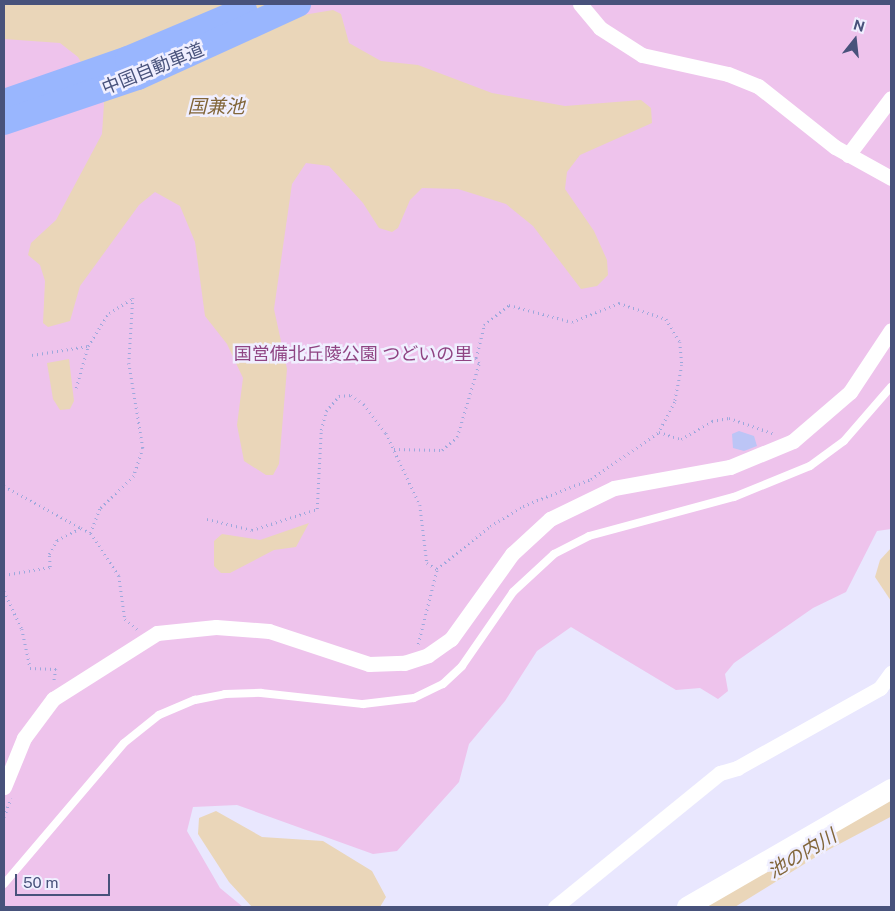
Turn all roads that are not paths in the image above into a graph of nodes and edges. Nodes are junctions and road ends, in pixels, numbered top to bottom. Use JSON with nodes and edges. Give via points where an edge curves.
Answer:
{"nodes":[{"id":1,"x":298,"y":4,"type":"edge"},
{"id":2,"x":580,"y":4,"type":"edge"},
{"id":3,"x":266,"y":9,"type":"edge"},
{"id":4,"x":65,"y":93,"type":"junction"},
{"id":5,"x":891,"y":98,"type":"edge"},
{"id":6,"x":4,"y":102,"type":"edge"},
{"id":7,"x":4,"y":122,"type":"edge"},
{"id":8,"x":848,"y":155,"type":"junction"},
{"id":9,"x":891,"y":178,"type":"edge"},
{"id":10,"x":891,"y":330,"type":"edge"},
{"id":11,"x":891,"y":387,"type":"edge"},
{"id":12,"x":891,"y":674,"type":"edge"},
{"id":13,"x":4,"y":787,"type":"edge"},
{"id":14,"x":891,"y":789,"type":"edge"},
{"id":15,"x":4,"y":884,"type":"edge"},
{"id":16,"x":555,"y":907,"type":"edge"},
{"id":17,"x":686,"y":907,"type":"edge"}],
"edges":[{"from":1,"to":3,"type":"highway","name":"中国自動車道"},
{"from":2,"to":8,"type":"street","via":[[600,28],[642,55],[728,74],[758,86]]},
{"from":3,"to":4,"type":"highway","name":"中国自動車道"},
{"from":4,"to":6,"type":"highway","name":"中国自動車道"},
{"from":4,"to":7,"type":"highway","name":"中国自動車道"},
{"from":5,"to":8,"type":"street"},
{"from":8,"to":9,"type":"street"},
{"from":10,"to":13,"type":"street","via":[[850,392],[796,438],[730,467],[630,484],[565,509],[512,554],[451,639],[419,658],[369,664],[307,641],[242,628],[188,628],[153,636],[101,666],[59,697],[24,738]]},
{"from":11,"to":15,"type":"lane","via":[[850,434],[810,466],[734,497],[589,536],[554,554],[513,592],[462,666],[443,684],[414,698],[363,704],[261,693],[225,694],[195,700],[159,715],[124,743]]},
{"from":12,"to":16,"type":"street","via":[[880,688],[738,768],[720,773]]},
{"from":14,"to":17,"type":"street"}]}
